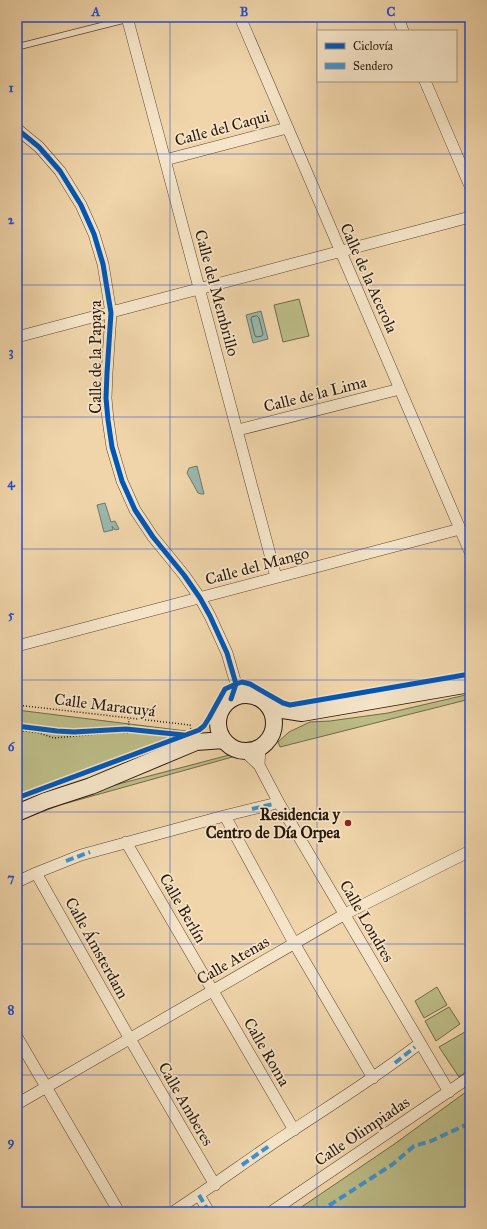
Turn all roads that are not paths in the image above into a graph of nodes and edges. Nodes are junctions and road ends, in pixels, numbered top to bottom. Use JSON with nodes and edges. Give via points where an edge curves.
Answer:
{"nodes":[{"id":1,"x":240,"y":17,"type":"edge"},
{"id":2,"x":398,"y":17,"type":"edge"},
{"id":3,"x":128,"y":18,"type":"edge"},
{"id":4,"x":404,"y":30,"type":"edge"},
{"id":5,"x":17,"y":47,"type":"edge"},
{"id":6,"x":425,"y":82,"type":"edge"},
{"id":7,"x":287,"y":128,"type":"junction"},
{"id":8,"x":17,"y":129,"type":"edge"},
{"id":9,"x":165,"y":160,"type":"junction"},
{"id":10,"x":470,"y":186,"type":"edge"},
{"id":11,"x":470,"y":217,"type":"edge"},
{"id":12,"x":340,"y":252,"type":"junction"},
{"id":13,"x":199,"y":289,"type":"junction"},
{"id":14,"x":111,"y":312,"type":"junction"},
{"id":15,"x":17,"y":337,"type":"edge"},
{"id":16,"x":400,"y":390,"type":"junction"},
{"id":17,"x":238,"y":430,"type":"junction"},
{"id":18,"x":460,"y":528,"type":"junction"},
{"id":19,"x":470,"y":552,"type":"edge"},
{"id":20,"x":276,"y":577,"type":"junction"},
{"id":21,"x":200,"y":598,"type":"junction"},
{"id":22,"x":17,"y":646,"type":"edge"},
{"id":23,"x":236,"y":684,"type":"junction"},
{"id":24,"x":470,"y":684,"type":"edge"},
{"id":25,"x":254,"y":696,"type":"junction"},
{"id":26,"x":232,"y":699,"type":"junction"},
{"id":27,"x":270,"y":708,"type":"junction"},
{"id":28,"x":302,"y":713,"type":"junction"},
{"id":29,"x":218,"y":722,"type":"junction"},
{"id":30,"x":273,"y":730,"type":"junction"},
{"id":31,"x":192,"y":736,"type":"junction"},
{"id":32,"x":224,"y":740,"type":"junction"},
{"id":33,"x":260,"y":747,"type":"junction"},
{"id":34,"x":244,"y":751,"type":"junction"},
{"id":35,"x":259,"y":765,"type":"junction"},
{"id":36,"x":273,"y":804,"type":"dead end"},
{"id":37,"x":17,"y":813,"type":"edge"},
{"id":38,"x":225,"y":816,"type":"junction"},
{"id":39,"x":126,"y":842,"type":"junction"},
{"id":40,"x":470,"y":851,"type":"edge"},
{"id":41,"x":36,"y":873,"type":"junction"},
{"id":42,"x":17,"y":882,"type":"edge"},
{"id":43,"x":345,"y":914,"type":"junction"},
{"id":44,"x":294,"y":943,"type":"junction"},
{"id":45,"x":213,"y":990,"type":"junction"},
{"id":46,"x":17,"y":1037,"type":"edge"},
{"id":47,"x":130,"y":1039,"type":"junction"},
{"id":48,"x":415,"y":1048,"type":"dead end"},
{"id":49,"x":470,"y":1077,"type":"edge"},
{"id":50,"x":374,"y":1078,"type":"junction"},
{"id":51,"x":46,"y":1087,"type":"junction"},
{"id":52,"x":449,"y":1092,"type":"junction"},
{"id":53,"x":17,"y":1104,"type":"edge"},
{"id":54,"x":294,"y":1130,"type":"junction"},
{"id":55,"x":215,"y":1185,"type":"junction"},
{"id":56,"x":199,"y":1195,"type":"junction"},
{"id":57,"x":119,"y":1212,"type":"edge"},
{"id":58,"x":173,"y":1212,"type":"edge"},
{"id":59,"x":209,"y":1212,"type":"edge"},
{"id":60,"x":271,"y":1212,"type":"edge"}],
"edges":[{"from":1,"to":7,"type":"street","name":"Calle de la Acerola"},
{"from":2,"to":4,"type":"street"},
{"from":3,"to":5,"type":"lane"},
{"from":3,"to":9,"type":"street","name":"Calle del Membrillo"},
{"from":6,"to":10,"type":"street"},
{"from":7,"to":9,"type":"street","name":"Calle del Caqui"},
{"from":7,"to":12,"type":"street","name":"Calle de la Acerola"},
{"from":8,"to":14,"type":"street","name":"Calle de la Papaya","via":[[39,147],[60,171],[80,205],[94,234],[103,264]]},
{"from":9,"to":13,"type":"street","name":"Calle del Membrillo"},
{"from":11,"to":12,"type":"street"},
{"from":12,"to":13,"type":"street"},
{"from":12,"to":16,"type":"street","name":"Calle de la Acerola"},
{"from":13,"to":14,"type":"street"},
{"from":13,"to":17,"type":"street","name":"Calle del Membrillo"},
{"from":14,"to":15,"type":"street"},
{"from":14,"to":21,"type":"street","name":"Calle de la Papaya","via":[[106,398],[112,447],[122,481],[135,510],[153,537]]},
{"from":16,"to":17,"type":"street","name":"Calle de la Lima"},
{"from":16,"to":18,"type":"street","name":"Calle de la Acerola"},
{"from":17,"to":20,"type":"street","name":"Calle del Membrillo"},
{"from":18,"to":19,"type":"street","name":"Calle de la Acerola"},
{"from":18,"to":20,"type":"street","name":"Calle del Mango"},
{"from":20,"to":21,"type":"street","name":"Calle del Mango"},
{"from":21,"to":22,"type":"street","name":"Calle del Mango"},
{"from":21,"to":23,"type":"street","name":"Calle de la Papaya","via":[[227,653]]},
{"from":23,"to":25,"type":"street"},
{"from":23,"to":26,"type":"street"},
{"from":24,"to":28,"type":"main road"},
{"from":25,"to":26,"type":"main road","via":[[244,695]]},
{"from":25,"to":27,"type":"main road"},
{"from":26,"to":29,"type":"main road","via":[[222,709]]},
{"from":27,"to":28,"type":"main road"},
{"from":27,"to":30,"type":"main road"},
{"from":28,"to":30,"type":"main road"},
{"from":29,"to":31,"type":"main road"},
{"from":29,"to":32,"type":"main road"},
{"from":30,"to":33,"type":"main road","via":[[268,741]]},
{"from":31,"to":32,"type":"main road"},
{"from":31,"to":37,"type":"main road","via":[[91,786]]},
{"from":32,"to":34,"type":"main road","via":[[228,745]]},
{"from":33,"to":34,"type":"main road"},
{"from":33,"to":35,"type":"street"},
{"from":34,"to":35,"type":"street","name":"Calle Londres"},
{"from":35,"to":43,"type":"street","name":"Calle Londres"},
{"from":36,"to":38,"type":"street"},
{"from":38,"to":39,"type":"street"},
{"from":38,"to":44,"type":"street"},
{"from":39,"to":41,"type":"street"},
{"from":39,"to":45,"type":"street","name":"Calle Berlín"},
{"from":40,"to":43,"type":"street","name":"Calle Atenas"},
{"from":41,"to":42,"type":"street"},
{"from":41,"to":47,"type":"street","name":"Calle Ámsterdam"},
{"from":43,"to":44,"type":"street","name":"Calle Atenas"},
{"from":43,"to":52,"type":"street","name":"Calle Londres"},
{"from":44,"to":45,"type":"street","name":"Calle Atenas"},
{"from":44,"to":50,"type":"street"},
{"from":45,"to":47,"type":"street","name":"Calle Atenas"},
{"from":45,"to":54,"type":"street","name":"Calle Roma"},
{"from":46,"to":51,"type":"street"},
{"from":47,"to":51,"type":"street","name":"Calle Atenas"},
{"from":47,"to":55,"type":"street","name":"Calle Amberes"},
{"from":48,"to":50,"type":"street"},
{"from":49,"to":52,"type":"street","name":"Calle Olimpiadas"},
{"from":50,"to":54,"type":"street"},
{"from":51,"to":53,"type":"street","name":"Calle Atenas"},
{"from":51,"to":57,"type":"street"},
{"from":52,"to":60,"type":"street","name":"Calle Olimpiadas"},
{"from":54,"to":55,"type":"street"},
{"from":55,"to":56,"type":"street"},
{"from":56,"to":58,"type":"street"},
{"from":56,"to":59,"type":"street"}]}
